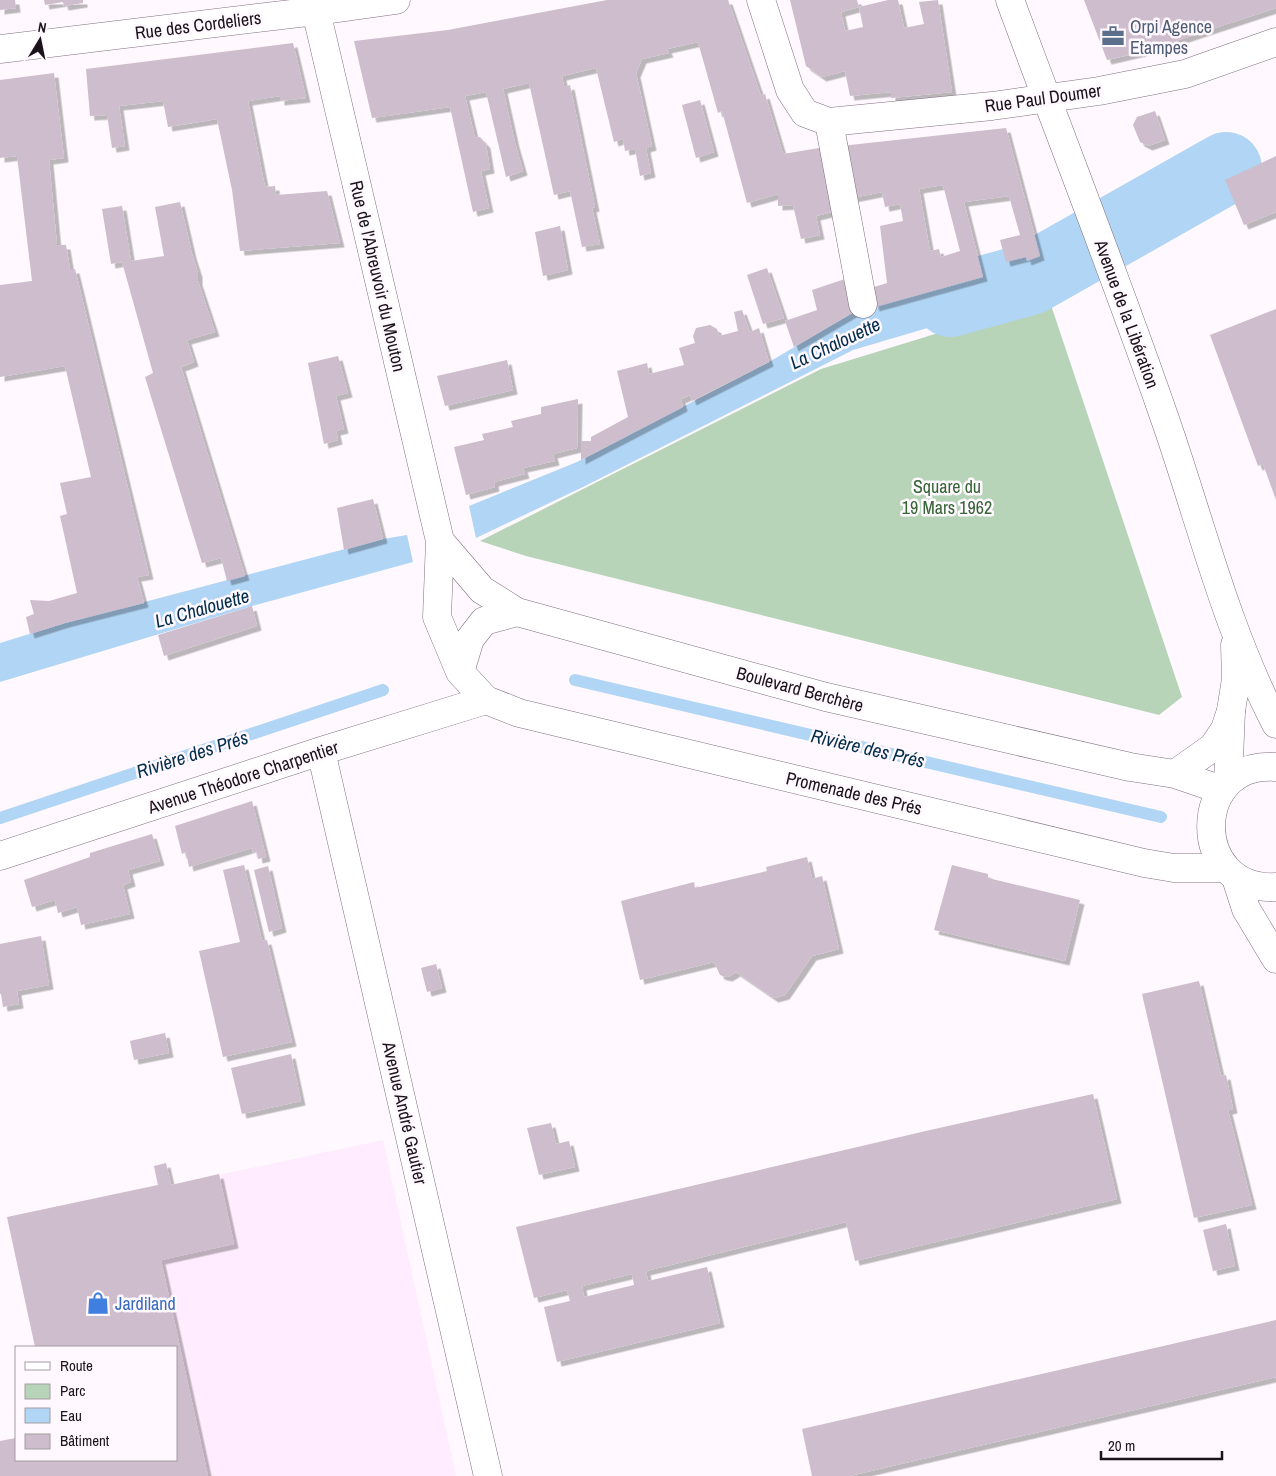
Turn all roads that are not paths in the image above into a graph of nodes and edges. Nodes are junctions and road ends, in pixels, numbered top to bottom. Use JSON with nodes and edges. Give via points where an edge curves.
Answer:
{"nodes":[{"id":1,"x":396,"y":0,"type":"edge"},
{"id":2,"x":761,"y":0,"type":"edge"},
{"id":3,"x":1010,"y":0,"type":"edge"},
{"id":4,"x":342,"y":4,"type":"edge"},
{"id":5,"x":316,"y":11,"type":"junction"},
{"id":6,"x":1276,"y":42,"type":"edge"},
{"id":7,"x":0,"y":49,"type":"edge"},
{"id":8,"x":1046,"y":98,"type":"junction"},
{"id":9,"x":817,"y":117,"type":"junction"},
{"id":10,"x":863,"y":304,"type":"dead end"},
{"id":11,"x":440,"y":541,"type":"junction"},
{"id":12,"x":517,"y":612,"type":"junction"},
{"id":13,"x":1234,"y":631,"type":"junction"},
{"id":14,"x":460,"y":672,"type":"junction"},
{"id":15,"x":486,"y":700,"type":"junction"},
{"id":16,"x":1232,"y":711,"type":"junction"},
{"id":17,"x":1276,"y":724,"type":"edge"},
{"id":18,"x":321,"y":750,"type":"junction"},
{"id":19,"x":1276,"y":767,"type":"edge"},
{"id":20,"x":1175,"y":774,"type":"junction"},
{"id":21,"x":1225,"y":787,"type":"junction"},
{"id":22,"x":0,"y":856,"type":"edge"},
{"id":23,"x":1231,"y":873,"type":"junction"},
{"id":24,"x":1276,"y":888,"type":"edge"},
{"id":25,"x":1276,"y":959,"type":"edge"},
{"id":26,"x":488,"y":1476,"type":"edge"}],
"edges":[{"from":1,"to":4,"type":"street","name":"Rue des Cordeliers"},
{"from":2,"to":9,"type":"street","via":[[790,90]]},
{"from":3,"to":8,"type":"street","name":"Avenue de la Libération"},
{"from":4,"to":5,"type":"street","name":"Rue des Cordeliers"},
{"from":5,"to":7,"type":"street","name":"Rue des Cordeliers"},
{"from":5,"to":11,"type":"street","name":"Rue de l'Abreuvoir du Mouton"},
{"from":6,"to":8,"type":"street","name":"Rue Paul Doumer","via":[[1185,74]]},
{"from":8,"to":9,"type":"street","name":"Rue Paul Doumer","via":[[992,106]]},
{"from":8,"to":13,"type":"street","name":"Avenue de la Libération","via":[[1179,459]]},
{"from":9,"to":10,"type":"street"},
{"from":11,"to":12,"type":"street","name":"Rue de l'Abreuvoir du Mouton","via":[[482,590]]},
{"from":11,"to":14,"type":"street","name":"Rue de l'Abreuvoir du Mouton","via":[[437,617]]},
{"from":12,"to":14,"type":"street","via":[[484,622],[470,639]]},
{"from":12,"to":20,"type":"street","name":"Boulevard Berchère","via":[[826,698],[1130,767]]},
{"from":13,"to":16,"type":"street","name":"Avenue de la Libération","via":[[1236,679]]},
{"from":13,"to":17,"type":"street","name":"Avenue de la Libération"},
{"from":14,"to":15,"type":"street","name":"Rue de l'Abreuvoir du Mouton"},
{"from":15,"to":18,"type":"street","name":"Avenue Théodore Charpentier"},
{"from":15,"to":23,"type":"street","name":"Promenade des Prés","via":[[519,713],[1144,863]]},
{"from":16,"to":20,"type":"street","via":[[1213,747]]},
{"from":16,"to":21,"type":"street","name":"Avenue de la Libération"},
{"from":18,"to":22,"type":"street","name":"Avenue Théodore Charpentier"},
{"from":18,"to":26,"type":"street","name":"Avenue André Gautier"},
{"from":19,"to":21,"type":"street","via":[[1245,771]]},
{"from":20,"to":21,"type":"street","name":"Boulevard Berchère"},
{"from":21,"to":23,"type":"street","via":[[1214,805],[1210,838],[1216,854]]},
{"from":23,"to":24,"type":"street","via":[[1258,887]]},
{"from":23,"to":25,"type":"street","via":[[1246,909]]}]}
